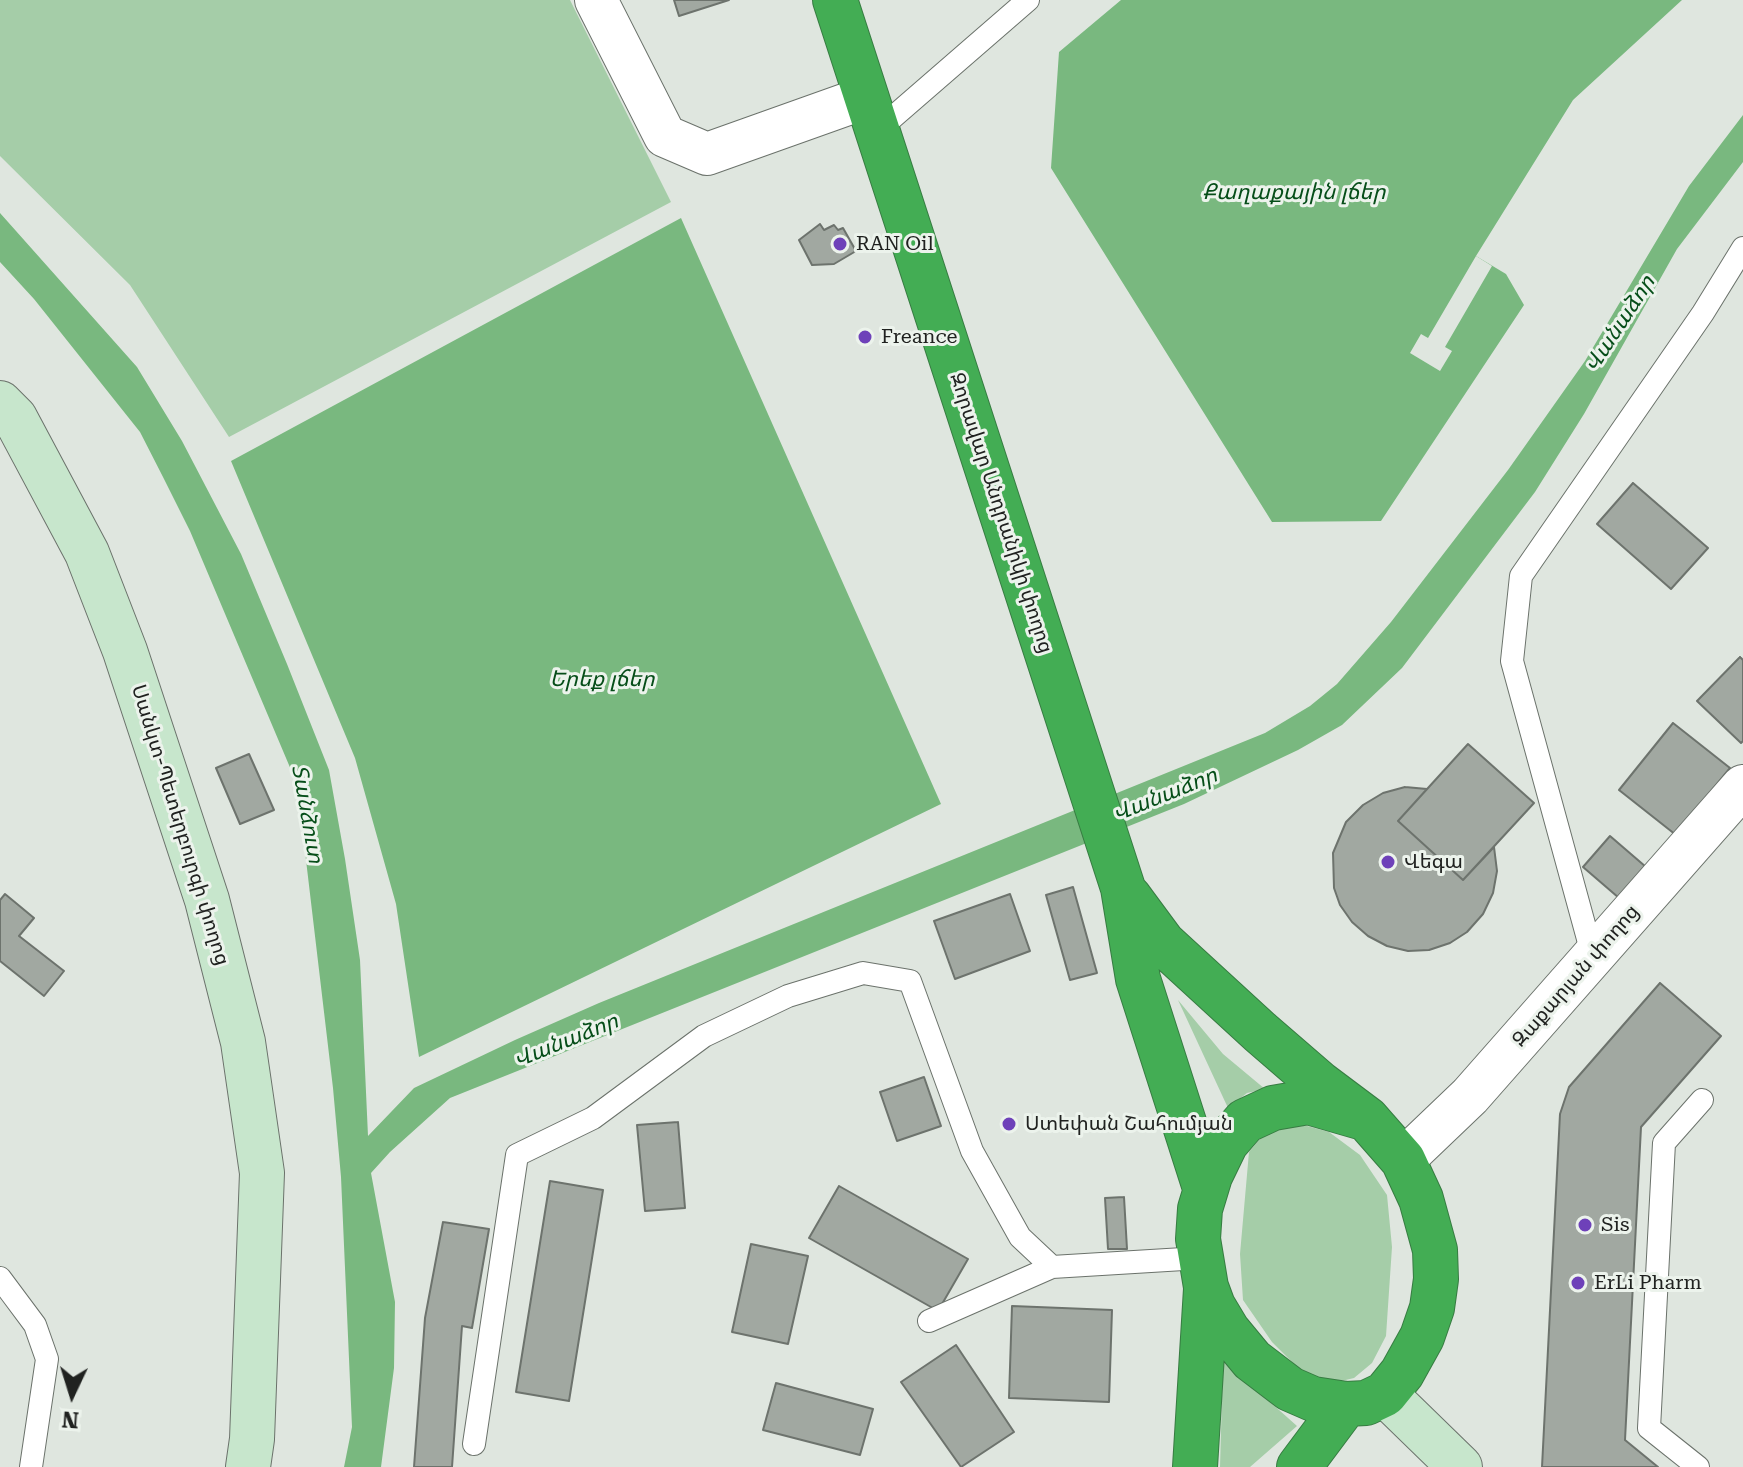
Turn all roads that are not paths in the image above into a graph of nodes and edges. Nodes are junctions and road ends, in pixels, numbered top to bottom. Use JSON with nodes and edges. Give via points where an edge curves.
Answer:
{"nodes":[{"id":1,"x":596,"y":0,"type":"edge"},
{"id":2,"x":835,"y":0,"type":"edge"},
{"id":3,"x":1028,"y":0,"type":"edge"},
{"id":4,"x":872,"y":114,"type":"junction"},
{"id":5,"x":1743,"y":248,"type":"edge"},
{"id":6,"x":0,"y":403,"type":"edge"},
{"id":7,"x":1743,"y":786,"type":"edge"},
{"id":8,"x":1123,"y":888,"type":"junction"},
{"id":9,"x":1593,"y":957,"type":"junction"},
{"id":10,"x":1702,"y":1100,"type":"dead end"},
{"id":11,"x":1367,"y":1119,"type":"junction"},
{"id":12,"x":1403,"y":1160,"type":"junction"},
{"id":13,"x":1205,"y":1188,"type":"junction"},
{"id":14,"x":1052,"y":1267,"type":"junction"},
{"id":15,"x":1203,"y":1272,"type":"junction"},
{"id":16,"x":0,"y":1278,"type":"edge"},
{"id":17,"x":929,"y":1321,"type":"dead end"},
{"id":18,"x":1366,"y":1399,"type":"junction"},
{"id":19,"x":474,"y":1444,"type":"dead end"},
{"id":20,"x":31,"y":1467,"type":"edge"},
{"id":21,"x":248,"y":1467,"type":"edge"},
{"id":22,"x":1195,"y":1467,"type":"edge"},
{"id":23,"x":1299,"y":1467,"type":"edge"},
{"id":24,"x":1460,"y":1467,"type":"edge"},
{"id":25,"x":1698,"y":1467,"type":"edge"}],
"edges":[{"from":1,"to":4,"type":"street","via":[[665,136],[707,154]]},
{"from":2,"to":4,"type":"highway","name":"Զորավար Անդրանիկի փողոց"},
{"from":3,"to":4,"type":"lane"},
{"from":4,"to":8,"type":"highway","name":"Զորավար Անդրանիկի փողոց"},
{"from":5,"to":9,"type":"lane","via":[[1521,576],[1512,661]]},
{"from":6,"to":21,"type":"street","name":"Սանկտ-Պետերբուրգի փողոց","via":[[15,418],[87,553],[125,651],[207,900],[243,1042],[262,1173]]},
{"from":7,"to":9,"type":"street","name":"Զաքարյան փողոց"},
{"from":8,"to":11,"type":"highway","via":[[1163,943],[1284,1053]]},
{"from":8,"to":13,"type":"highway","via":[[1138,979]]},
{"from":9,"to":12,"type":"street","name":"Զաքարյան փողոց","via":[[1470,1096]]},
{"from":10,"to":25,"type":"lane","via":[[1664,1143],[1649,1428]]},
{"from":11,"to":12,"type":"highway"},
{"from":11,"to":13,"type":"highway","via":[[1308,1102],[1273,1108],[1245,1121],[1226,1143]]},
{"from":12,"to":18,"type":"highway","via":[[1435,1250],[1432,1308],[1402,1373]]},
{"from":13,"to":15,"type":"highway","via":[[1198,1239]]},
{"from":14,"to":15,"type":"lane"},
{"from":14,"to":17,"type":"lane"},
{"from":14,"to":19,"type":"lane","via":[[1020,1237],[972,1151],[910,981],[863,973],[818,986],[704,1036],[593,1118],[517,1155]]},
{"from":15,"to":18,"type":"highway","via":[[1213,1306],[1228,1331],[1271,1376],[1313,1399]]},
{"from":15,"to":22,"type":"highway"},
{"from":16,"to":20,"type":"lane","via":[[35,1325],[47,1359]]},
{"from":18,"to":23,"type":"highway"},
{"from":18,"to":24,"type":"street"}]}
